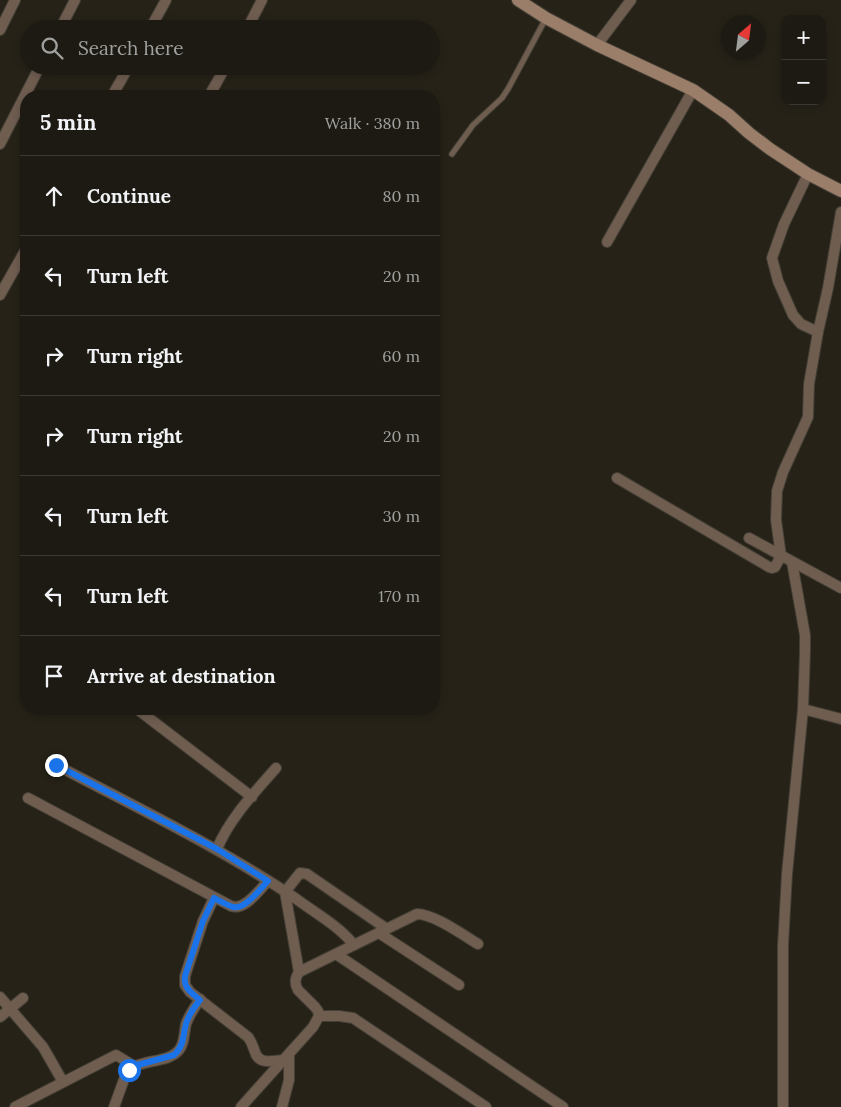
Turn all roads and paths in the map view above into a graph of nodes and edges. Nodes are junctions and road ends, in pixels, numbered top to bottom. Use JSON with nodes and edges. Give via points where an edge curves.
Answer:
{"nodes":[{"id":1,"x":15,"y":0,"type":"edge"},
{"id":2,"x":75,"y":0,"type":"edge"},
{"id":3,"x":166,"y":0,"type":"edge"},
{"id":4,"x":262,"y":0,"type":"edge"},
{"id":5,"x":518,"y":0,"type":"edge"},
{"id":6,"x":631,"y":0,"type":"edge"},
{"id":7,"x":546,"y":18,"type":"junction"},
{"id":8,"x":65,"y":20,"type":"edge"},
{"id":9,"x":155,"y":20,"type":"edge"},
{"id":10,"x":251,"y":20,"type":"edge"},
{"id":11,"x":0,"y":30,"type":"edge"},
{"id":12,"x":597,"y":45,"type":"junction"},
{"id":13,"x":35,"y":75,"type":"edge"},
{"id":14,"x":124,"y":75,"type":"edge"},
{"id":15,"x":221,"y":75,"type":"edge"},
{"id":16,"x":28,"y":90,"type":"edge"},
{"id":17,"x":115,"y":90,"type":"edge"},
{"id":18,"x":212,"y":90,"type":"edge"},
{"id":19,"x":693,"y":90,"type":"junction"},
{"id":20,"x":20,"y":105,"type":"edge"},
{"id":21,"x":0,"y":144,"type":"edge"},
{"id":22,"x":452,"y":154,"type":"dead end"},
{"id":23,"x":808,"y":174,"type":"junction"},
{"id":24,"x":841,"y":192,"type":"edge"},
{"id":25,"x":841,"y":212,"type":"edge"},
{"id":26,"x":607,"y":242,"type":"dead end"},
{"id":27,"x":20,"y":260,"type":"edge"},
{"id":28,"x":0,"y":295,"type":"edge"},
{"id":29,"x":818,"y":332,"type":"junction"},
{"id":30,"x":617,"y":478,"type":"dead end"},
{"id":31,"x":750,"y":538,"type":"dead end"},
{"id":32,"x":781,"y":556,"type":"junction"},
{"id":33,"x":792,"y":562,"type":"junction"},
{"id":34,"x":841,"y":588,"type":"edge"},
{"id":35,"x":803,"y":709,"type":"junction"},
{"id":36,"x":145,"y":715,"type":"edge"},
{"id":37,"x":841,"y":720,"type":"edge"},
{"id":38,"x":56,"y":765,"type":"dead end"},
{"id":39,"x":276,"y":768,"type":"dead end"},
{"id":40,"x":252,"y":797,"type":"junction"},
{"id":41,"x":28,"y":798,"type":"dead end"},
{"id":42,"x":217,"y":849,"type":"junction"},
{"id":43,"x":268,"y":881,"type":"junction"},
{"id":44,"x":285,"y":892,"type":"junction"},
{"id":45,"x":214,"y":898,"type":"junction"},
{"id":46,"x":383,"y":931,"type":"junction"},
{"id":47,"x":349,"y":944,"type":"junction"},
{"id":48,"x":478,"y":944,"type":"dead end"},
{"id":49,"x":336,"y":954,"type":"junction"},
{"id":50,"x":299,"y":972,"type":"junction"},
{"id":51,"x":459,"y":985,"type":"dead end"},
{"id":52,"x":0,"y":997,"type":"edge"},
{"id":53,"x":23,"y":998,"type":"dead end"},
{"id":54,"x":200,"y":1000,"type":"junction"},
{"id":55,"x":10,"y":1009,"type":"junction"},
{"id":56,"x":319,"y":1016,"type":"junction"},
{"id":57,"x":0,"y":1018,"type":"edge"},
{"id":58,"x":286,"y":1057,"type":"junction"},
{"id":59,"x":134,"y":1066,"type":"junction"},
{"id":60,"x":63,"y":1082,"type":"junction"},
{"id":61,"x":14,"y":1107,"type":"edge"},
{"id":62,"x":114,"y":1107,"type":"edge"},
{"id":63,"x":241,"y":1107,"type":"edge"},
{"id":64,"x":282,"y":1107,"type":"edge"},
{"id":65,"x":486,"y":1107,"type":"edge"},
{"id":66,"x":562,"y":1107,"type":"edge"},
{"id":67,"x":783,"y":1107,"type":"edge"}],
"edges":[{"from":1,"to":11,"type":"street"},
{"from":2,"to":8,"type":"street"},
{"from":3,"to":9,"type":"street"},
{"from":4,"to":10,"type":"street"},
{"from":5,"to":7,"type":"street"},
{"from":6,"to":12,"type":"street"},
{"from":7,"to":12,"type":"street"},
{"from":7,"to":22,"type":"lane","via":[[508,89],[473,125]]},
{"from":12,"to":19,"type":"street"},
{"from":13,"to":16,"type":"street"},
{"from":14,"to":17,"type":"street"},
{"from":15,"to":18,"type":"street"},
{"from":19,"to":23,"type":"street"},
{"from":19,"to":26,"type":"street"},
{"from":20,"to":21,"type":"street"},
{"from":23,"to":24,"type":"street"},
{"from":23,"to":29,"type":"street","via":[[772,258],[793,315],[801,324]]},
{"from":25,"to":29,"type":"street"},
{"from":27,"to":28,"type":"street"},
{"from":29,"to":32,"type":"street","via":[[809,384],[808,417],[777,491],[776,520]]},
{"from":30,"to":32,"type":"street","via":[[769,567],[775,567]]},
{"from":31,"to":32,"type":"street"},
{"from":32,"to":33,"type":"street"},
{"from":33,"to":34,"type":"street"},
{"from":33,"to":35,"type":"street","via":[[804,635]]},
{"from":35,"to":37,"type":"street"},
{"from":35,"to":67,"type":"street","via":[[783,946]]},
{"from":36,"to":40,"type":"street"},
{"from":38,"to":42,"type":"street"},
{"from":39,"to":40,"type":"street"},
{"from":40,"to":42,"type":"street"},
{"from":41,"to":45,"type":"street"},
{"from":42,"to":43,"type":"street"},
{"from":43,"to":44,"type":"street"},
{"from":43,"to":45,"type":"street","via":[[245,905],[239,907]]},
{"from":44,"to":46,"type":"street","via":[[298,875],[307,874]]},
{"from":44,"to":47,"type":"street","via":[[338,928]]},
{"from":44,"to":50,"type":"street"},
{"from":45,"to":54,"type":"street","via":[[185,976],[185,985]]},
{"from":46,"to":47,"type":"street"},
{"from":46,"to":48,"type":"street","via":[[423,914]]},
{"from":46,"to":51,"type":"street"},
{"from":47,"to":49,"type":"street"},
{"from":49,"to":50,"type":"street"},
{"from":49,"to":66,"type":"street"},
{"from":50,"to":56,"type":"street","via":[[295,986]]},
{"from":52,"to":55,"type":"street"},
{"from":53,"to":55,"type":"street"},
{"from":54,"to":58,"type":"street","via":[[248,1037],[258,1059],[269,1062]]},
{"from":54,"to":59,"type":"street","via":[[190,1014],[180,1050],[166,1058]]},
{"from":55,"to":57,"type":"street"},
{"from":55,"to":60,"type":"street","via":[[43,1047]]},
{"from":56,"to":58,"type":"street"},
{"from":56,"to":65,"type":"street","via":[[353,1018]]},
{"from":58,"to":63,"type":"street"},
{"from":58,"to":64,"type":"street","via":[[289,1080]]},
{"from":59,"to":60,"type":"street","via":[[116,1055]]},
{"from":59,"to":62,"type":"street","via":[[126,1074]]},
{"from":60,"to":61,"type":"street"}]}
